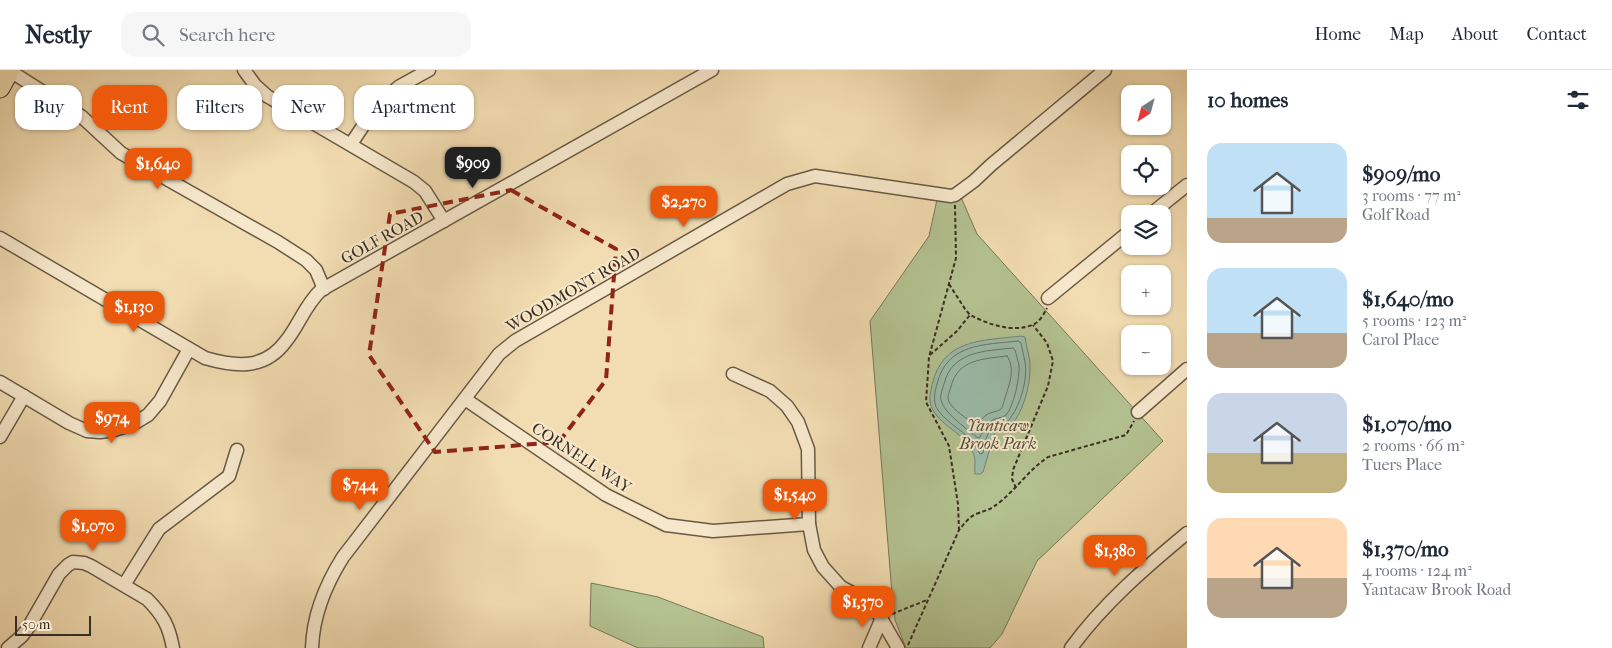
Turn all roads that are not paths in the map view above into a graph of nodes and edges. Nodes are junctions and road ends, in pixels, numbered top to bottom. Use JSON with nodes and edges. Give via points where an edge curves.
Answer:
{"nodes":[{"id":1,"x":244,"y":70,"type":"edge"},
{"id":2,"x":429,"y":70,"type":"edge"},
{"id":3,"x":712,"y":70,"type":"edge"},
{"id":4,"x":1105,"y":70,"type":"edge"},
{"id":5,"x":5,"y":78,"type":"edge"},
{"id":6,"x":351,"y":144,"type":"junction"},
{"id":7,"x":1187,"y":184,"type":"edge"},
{"id":8,"x":1162,"y":205,"type":"edge"},
{"id":9,"x":444,"y":221,"type":"junction"},
{"id":10,"x":0,"y":238,"type":"edge"},
{"id":11,"x":1121,"y":238,"type":"edge"},
{"id":12,"x":324,"y":289,"type":"junction"},
{"id":13,"x":1048,"y":298,"type":"road end"},
{"id":14,"x":189,"y":349,"type":"junction"},
{"id":15,"x":1187,"y":369,"type":"edge"},
{"id":16,"x":733,"y":374,"type":"dead end"},
{"id":17,"x":0,"y":382,"type":"edge"},
{"id":18,"x":24,"y":396,"type":"junction"},
{"id":19,"x":465,"y":399,"type":"junction"},
{"id":20,"x":1138,"y":412,"type":"road end"},
{"id":21,"x":0,"y":437,"type":"edge"},
{"id":22,"x":236,"y":450,"type":"dead end"},
{"id":23,"x":808,"y":524,"type":"junction"},
{"id":24,"x":1187,"y":533,"type":"edge"},
{"id":25,"x":124,"y":585,"type":"junction"},
{"id":26,"x":882,"y":618,"type":"junction"},
{"id":27,"x":8,"y":648,"type":"edge"},
{"id":28,"x":173,"y":648,"type":"edge"},
{"id":29,"x":312,"y":648,"type":"edge"},
{"id":30,"x":869,"y":648,"type":"edge"},
{"id":31,"x":898,"y":648,"type":"edge"},
{"id":32,"x":1071,"y":648,"type":"edge"}],
"edges":[{"from":1,"to":6,"type":"street","via":[[267,96]]},
{"from":2,"to":6,"type":"street","via":[[400,86],[377,105]]},
{"from":3,"to":9,"type":"street","name":"GOLF ROAD"},
{"from":4,"to":19,"type":"street","name":"WOODMONT ROAD","via":[[955,195],[814,176],[787,184],[514,341],[499,354]]},
{"from":5,"to":12,"type":"street","via":[[81,116],[121,152],[306,260],[316,270]]},
{"from":6,"to":9,"type":"street","via":[[425,191]]},
{"from":7,"to":8,"type":"street"},
{"from":9,"to":12,"type":"street","name":"GOLF ROAD"},
{"from":10,"to":14,"type":"street"},
{"from":11,"to":13,"type":"street"},
{"from":12,"to":14,"type":"street","name":"GOLF ROAD","via":[[312,298],[286,342],[259,362],[225,364]]},
{"from":14,"to":18,"type":"street","via":[[160,401],[148,416],[133,424],[100,432],[87,430]]},
{"from":15,"to":20,"type":"street"},
{"from":16,"to":23,"type":"street","via":[[770,391],[787,406],[798,422],[808,449]]},
{"from":17,"to":18,"type":"street"},
{"from":18,"to":21,"type":"street"},
{"from":19,"to":23,"type":"street","name":"CORNELL WAY","via":[[606,495],[666,525],[714,531]]},
{"from":19,"to":29,"type":"street","name":"WOODMONT ROAD","via":[[342,556],[319,607]]},
{"from":22,"to":25,"type":"street","via":[[229,476],[159,529]]},
{"from":23,"to":26,"type":"street","via":[[814,550],[823,566],[841,587],[875,608]]},
{"from":24,"to":32,"type":"street","via":[[1127,585]]},
{"from":25,"to":27,"type":"street","via":[[84,563],[68,565],[59,574],[28,628]]},
{"from":25,"to":28,"type":"street","via":[[147,599],[161,615],[170,631]]},
{"from":26,"to":30,"type":"street"},
{"from":26,"to":31,"type":"street"}]}
